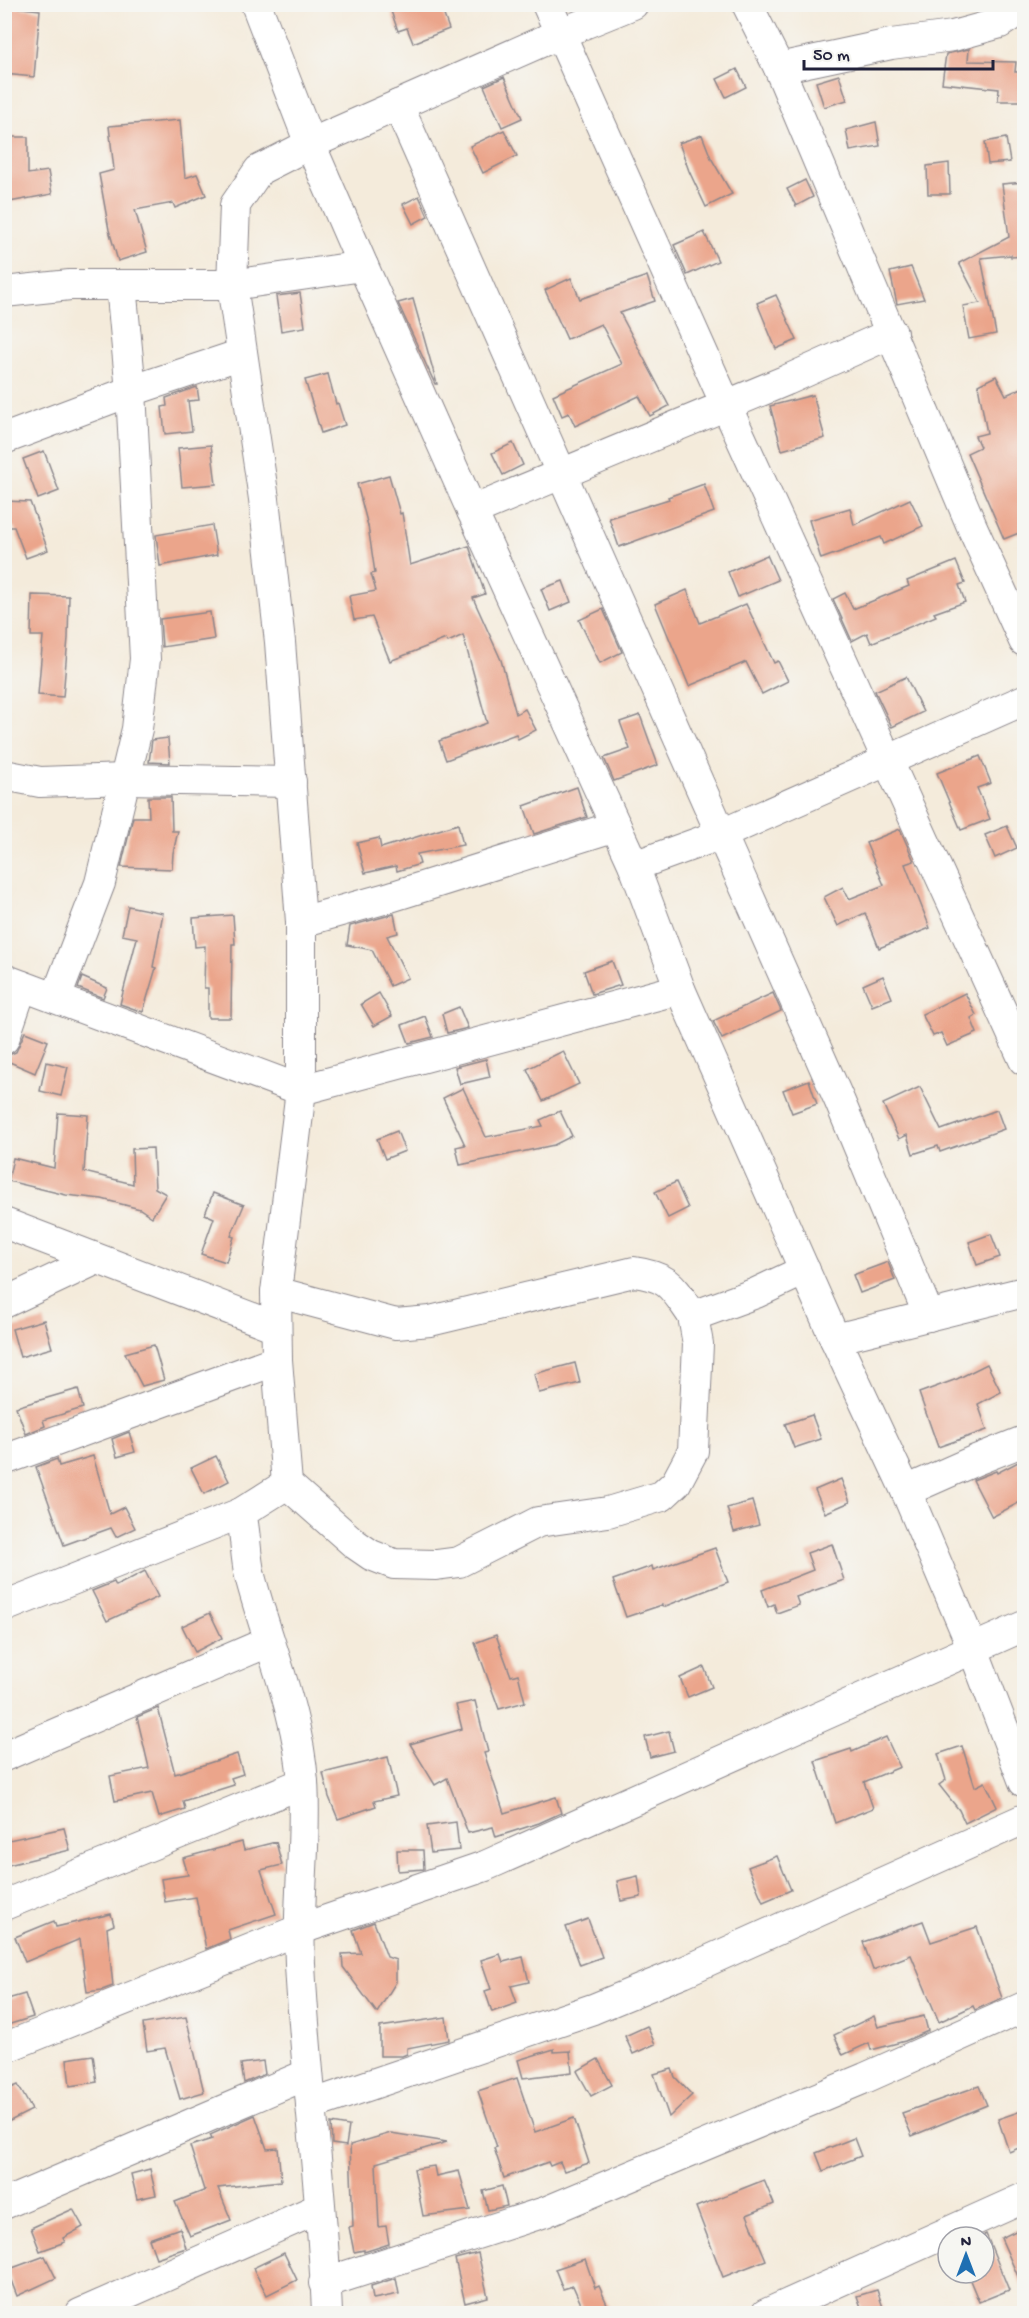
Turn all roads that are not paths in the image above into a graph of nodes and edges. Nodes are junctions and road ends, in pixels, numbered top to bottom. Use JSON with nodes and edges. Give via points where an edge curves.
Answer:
{"nodes":[{"id":1,"x":256,"y":4,"type":"edge"},
{"id":2,"x":547,"y":4,"type":"edge"},
{"id":3,"x":633,"y":4,"type":"edge"},
{"id":4,"x":747,"y":4,"type":"edge"},
{"id":5,"x":1024,"y":7,"type":"edge"},
{"id":6,"x":559,"y":33,"type":"junction"},
{"id":7,"x":779,"y":68,"type":"junction"},
{"id":8,"x":398,"y":105,"type":"junction"},
{"id":9,"x":310,"y":144,"type":"junction"},
{"id":10,"x":363,"y":266,"type":"junction"},
{"id":11,"x":121,"y":285,"type":"junction"},
{"id":12,"x":232,"y":285,"type":"junction"},
{"id":13,"x":4,"y":292,"type":"edge"},
{"id":14,"x":892,"y":333,"type":"junction"},
{"id":15,"x":242,"y":354,"type":"junction"},
{"id":16,"x":131,"y":391,"type":"junction"},
{"id":17,"x":726,"y":405,"type":"junction"},
{"id":18,"x":4,"y":439,"type":"edge"},
{"id":19,"x":564,"y":474,"type":"junction"},
{"id":20,"x":472,"y":511,"type":"junction"},
{"id":21,"x":1024,"y":641,"type":"edge"},
{"id":22,"x":1024,"y":700,"type":"edge"},
{"id":23,"x":888,"y":761,"type":"junction"},
{"id":24,"x":4,"y":775,"type":"edge"},
{"id":25,"x":125,"y":779,"type":"junction"},
{"id":26,"x":291,"y":782,"type":"junction"},
{"id":27,"x":616,"y":826,"type":"junction"},
{"id":28,"x":722,"y":834,"type":"junction"},
{"id":29,"x":634,"y":866,"type":"junction"},
{"id":30,"x":302,"y":921,"type":"junction"},
{"id":31,"x":13,"y":983,"type":"edge"},
{"id":32,"x":680,"y":989,"type":"junction"},
{"id":33,"x":56,"y":998,"type":"junction"},
{"id":34,"x":4,"y":1039,"type":"edge"},
{"id":35,"x":1024,"y":1060,"type":"edge"},
{"id":36,"x":302,"y":1089,"type":"junction"},
{"id":37,"x":4,"y":1223,"type":"edge"},
{"id":38,"x":97,"y":1259,"type":"junction"},
{"id":39,"x":806,"y":1270,"type":"junction"},
{"id":40,"x":276,"y":1292,"type":"junction"},
{"id":41,"x":1024,"y":1292,"type":"edge"},
{"id":42,"x":4,"y":1303,"type":"edge"},
{"id":43,"x":693,"y":1316,"type":"junction"},
{"id":44,"x":929,"y":1316,"type":"junction"},
{"id":45,"x":276,"y":1327,"type":"junction"},
{"id":46,"x":835,"y":1339,"type":"junction"},
{"id":47,"x":277,"y":1360,"type":"junction"},
{"id":48,"x":1024,"y":1441,"type":"edge"},
{"id":49,"x":4,"y":1460,"type":"edge"},
{"id":50,"x":287,"y":1484,"type":"junction"},
{"id":51,"x":906,"y":1491,"type":"junction"},
{"id":52,"x":242,"y":1513,"type":"junction"},
{"id":53,"x":4,"y":1606,"type":"edge"},
{"id":54,"x":1024,"y":1626,"type":"edge"},
{"id":55,"x":268,"y":1642,"type":"junction"},
{"id":56,"x":973,"y":1649,"type":"junction"},
{"id":57,"x":4,"y":1756,"type":"edge"},
{"id":58,"x":1024,"y":1782,"type":"edge"},
{"id":59,"x":303,"y":1783,"type":"junction"},
{"id":60,"x":1024,"y":1819,"type":"edge"},
{"id":61,"x":4,"y":1905,"type":"edge"},
{"id":62,"x":301,"y":1929,"type":"junction"},
{"id":63,"x":1024,"y":2007,"type":"edge"},
{"id":64,"x":4,"y":2048,"type":"edge"},
{"id":65,"x":308,"y":2074,"type":"junction"},
{"id":66,"x":311,"y":2105,"type":"junction"},
{"id":67,"x":1024,"y":2198,"type":"edge"},
{"id":68,"x":4,"y":2204,"type":"edge"},
{"id":69,"x":320,"y":2208,"type":"junction"},
{"id":70,"x":324,"y":2283,"type":"junction"},
{"id":71,"x":80,"y":2313,"type":"edge"},
{"id":72,"x":327,"y":2313,"type":"edge"},
{"id":73,"x":766,"y":2313,"type":"edge"}],
"edges":[{"from":1,"to":9,"type":"street"},
{"from":2,"to":6,"type":"street"},
{"from":3,"to":6,"type":"street"},
{"from":4,"to":7,"type":"street"},
{"from":5,"to":7,"type":"street","via":[[1000,24],[953,36],[891,44]]},
{"from":6,"to":8,"type":"street"},
{"from":6,"to":17,"type":"street"},
{"from":7,"to":14,"type":"street"},
{"from":8,"to":9,"type":"street"},
{"from":8,"to":19,"type":"street"},
{"from":9,"to":10,"type":"street"},
{"from":9,"to":12,"type":"street","via":[[259,170],[235,205]]},
{"from":10,"to":12,"type":"street"},
{"from":10,"to":20,"type":"street"},
{"from":11,"to":12,"type":"street"},
{"from":11,"to":13,"type":"street","via":[[70,285]]},
{"from":11,"to":16,"type":"street"},
{"from":12,"to":15,"type":"street"},
{"from":14,"to":17,"type":"street"},
{"from":14,"to":21,"type":"street"},
{"from":15,"to":16,"type":"street"},
{"from":15,"to":26,"type":"street","via":[[264,500]]},
{"from":16,"to":18,"type":"street"},
{"from":16,"to":25,"type":"street","via":[[145,659],[137,729]]},
{"from":17,"to":19,"type":"street"},
{"from":17,"to":23,"type":"street"},
{"from":19,"to":20,"type":"street"},
{"from":19,"to":28,"type":"street"},
{"from":20,"to":27,"type":"street"},
{"from":22,"to":23,"type":"street"},
{"from":23,"to":28,"type":"street"},
{"from":23,"to":35,"type":"street"},
{"from":24,"to":25,"type":"street","via":[[40,782]]},
{"from":25,"to":26,"type":"street"},
{"from":25,"to":33,"type":"street","via":[[100,883]]},
{"from":26,"to":30,"type":"street"},
{"from":27,"to":29,"type":"street"},
{"from":27,"to":30,"type":"street"},
{"from":28,"to":29,"type":"street"},
{"from":28,"to":44,"type":"street"},
{"from":29,"to":32,"type":"street"},
{"from":30,"to":36,"type":"street"},
{"from":31,"to":33,"type":"street"},
{"from":31,"to":34,"type":"street"},
{"from":32,"to":36,"type":"street"},
{"from":32,"to":39,"type":"street"},
{"from":33,"to":36,"type":"street"},
{"from":36,"to":40,"type":"street"},
{"from":37,"to":38,"type":"street"},
{"from":38,"to":42,"type":"street"},
{"from":38,"to":45,"type":"street"},
{"from":39,"to":43,"type":"street"},
{"from":39,"to":46,"type":"street"},
{"from":40,"to":43,"type":"street","via":[[396,1324],[430,1322],[634,1272],[654,1275],[668,1283]]},
{"from":40,"to":45,"type":"street"},
{"from":41,"to":44,"type":"street"},
{"from":43,"to":50,"type":"street","via":[[698,1344],[693,1451],[676,1483],[662,1496],[608,1512],[538,1522],[459,1562],[394,1564],[371,1556]]},
{"from":44,"to":46,"type":"street"},
{"from":45,"to":47,"type":"street"},
{"from":46,"to":51,"type":"street"},
{"from":47,"to":49,"type":"street"},
{"from":47,"to":50,"type":"street"},
{"from":48,"to":51,"type":"street"},
{"from":50,"to":52,"type":"street"},
{"from":51,"to":56,"type":"street"},
{"from":52,"to":53,"type":"street"},
{"from":52,"to":55,"type":"street","via":[[249,1572]]},
{"from":54,"to":56,"type":"street"},
{"from":55,"to":57,"type":"street"},
{"from":55,"to":59,"type":"street","via":[[287,1696]]},
{"from":56,"to":58,"type":"street"},
{"from":56,"to":62,"type":"street","via":[[485,1866]]},
{"from":59,"to":61,"type":"street"},
{"from":59,"to":62,"type":"street"},
{"from":60,"to":66,"type":"street","via":[[593,2009]]},
{"from":62,"to":64,"type":"street"},
{"from":62,"to":65,"type":"street"},
{"from":63,"to":70,"type":"street","via":[[545,2212]]},
{"from":65,"to":66,"type":"street"},
{"from":65,"to":68,"type":"street"},
{"from":66,"to":69,"type":"street"},
{"from":67,"to":73,"type":"street"},
{"from":69,"to":70,"type":"street"},
{"from":69,"to":71,"type":"street"},
{"from":70,"to":72,"type":"street"}]}
